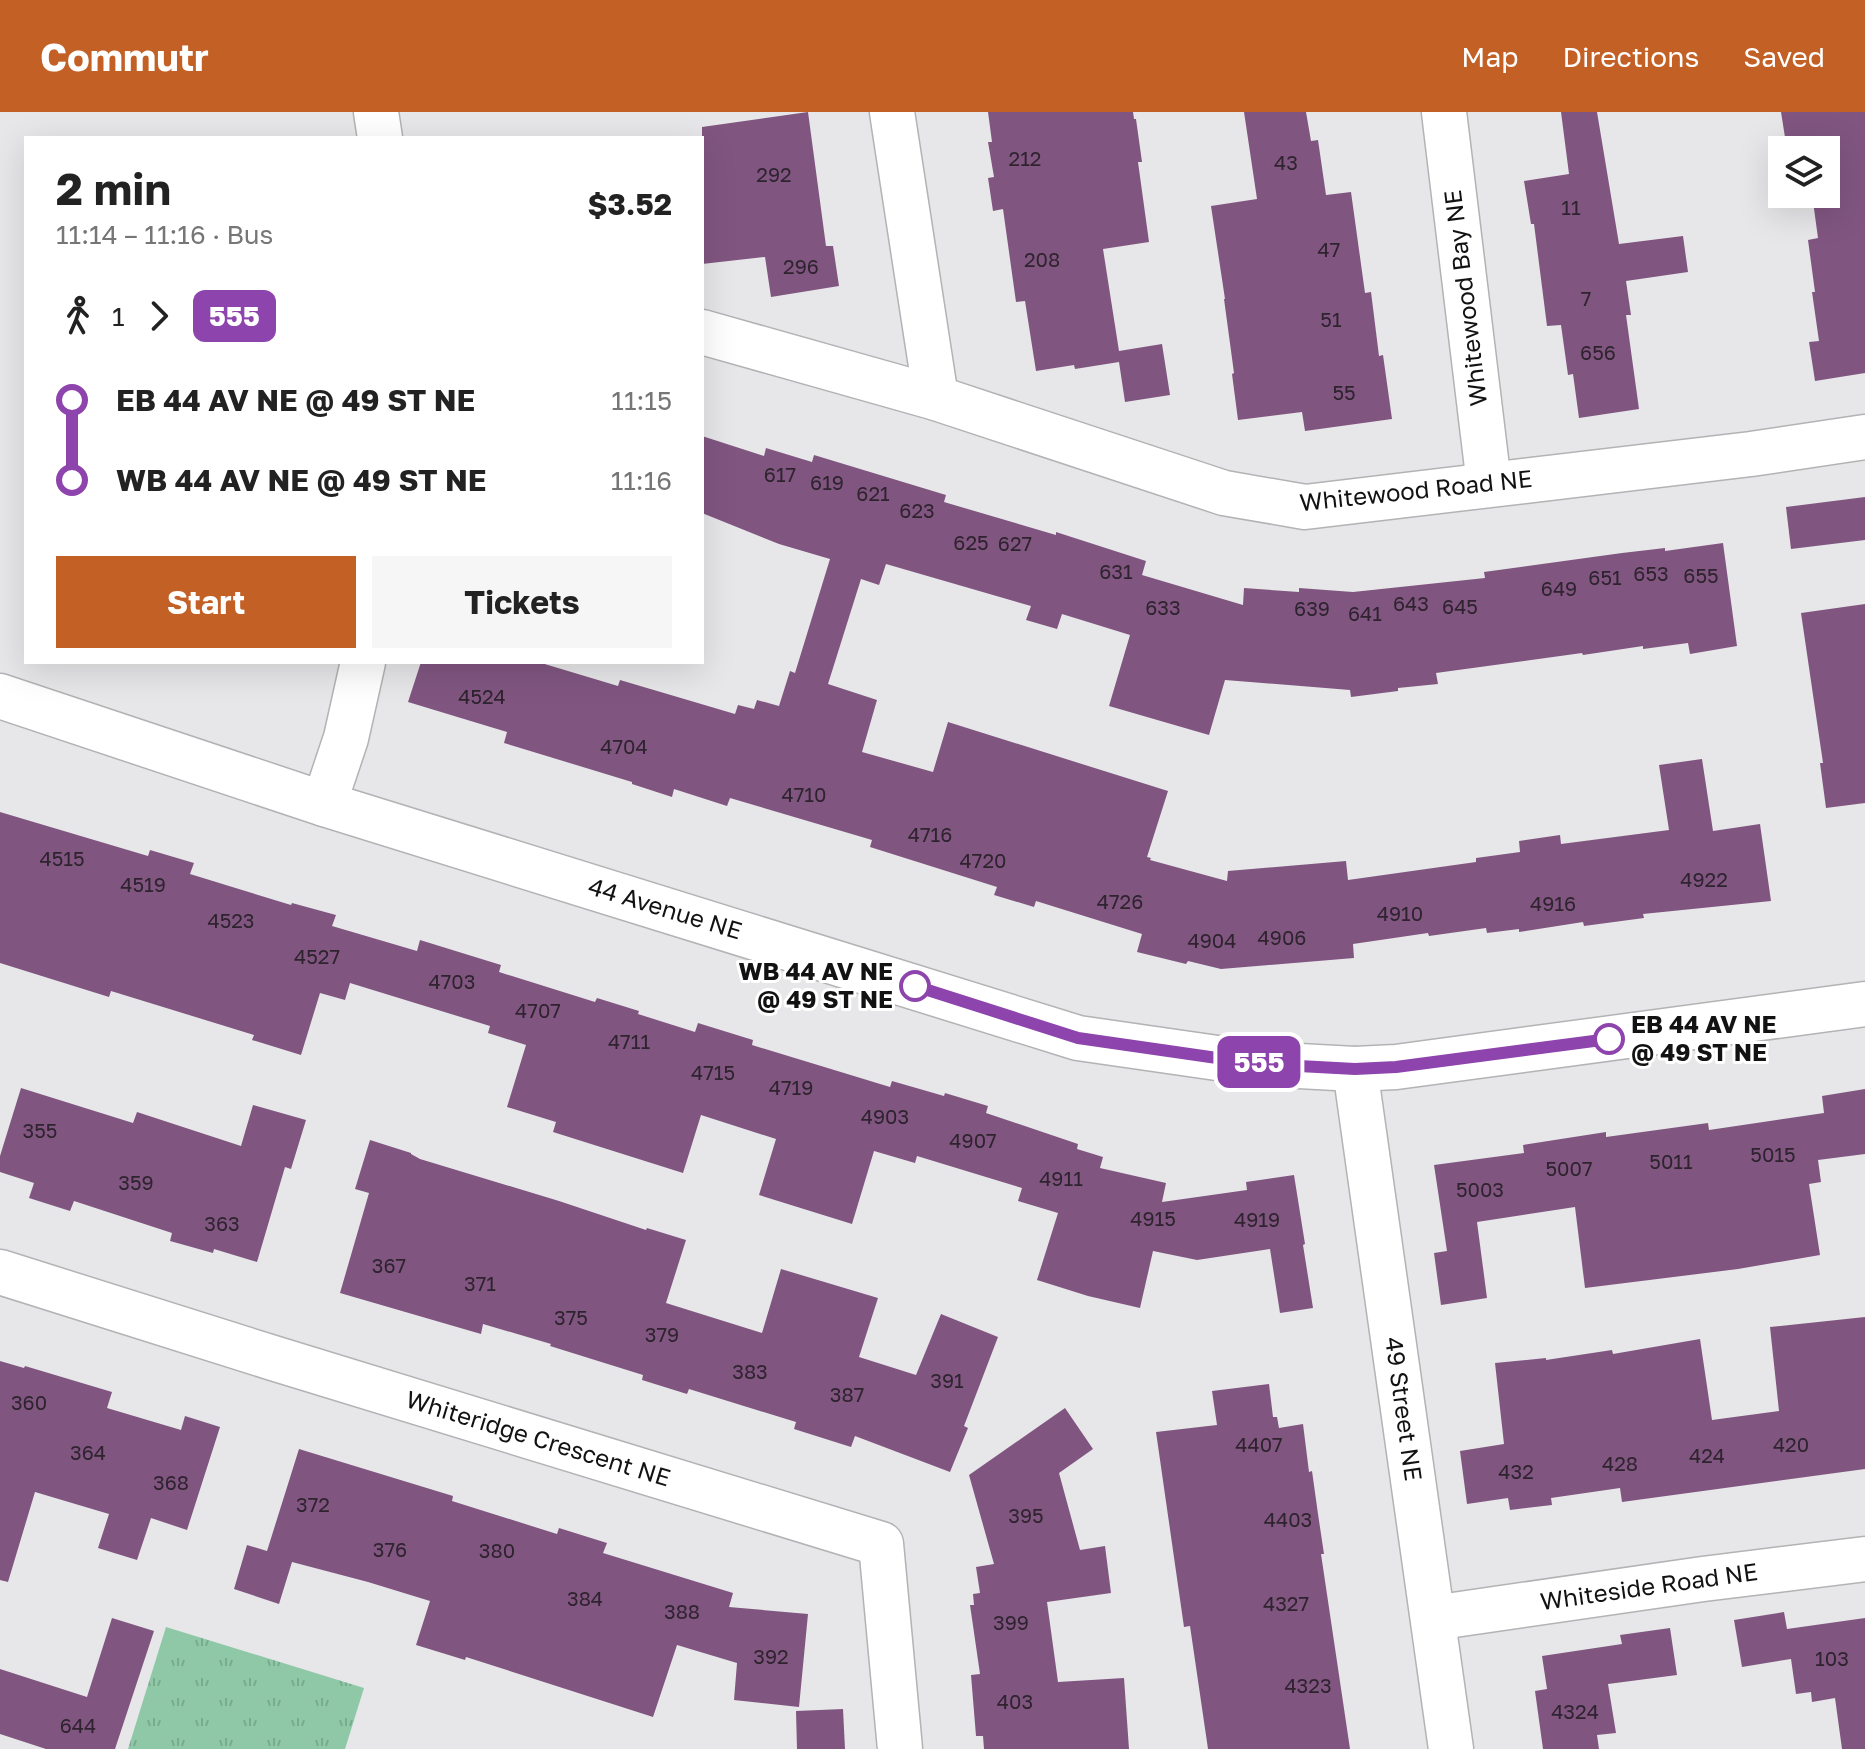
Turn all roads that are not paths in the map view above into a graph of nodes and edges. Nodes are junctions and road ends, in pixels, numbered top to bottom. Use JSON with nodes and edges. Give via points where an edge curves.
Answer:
{"nodes":[{"id":1,"x":376,"y":112,"type":"edge"},
{"id":2,"x":892,"y":112,"type":"edge"},
{"id":3,"x":1444,"y":112,"type":"edge"},
{"id":4,"x":380,"y":136,"type":"edge"},
{"id":5,"x":704,"y":333,"type":"edge"},
{"id":6,"x":936,"y":398,"type":"junction"},
{"id":7,"x":1865,"y":437,"type":"edge"},
{"id":8,"x":1489,"y":484,"type":"junction"},
{"id":9,"x":363,"y":664,"type":"edge"},
{"id":10,"x":0,"y":696,"type":"edge"},
{"id":11,"x":324,"y":804,"type":"junction"},
{"id":12,"x":1865,"y":1004,"type":"edge"},
{"id":13,"x":1355,"y":1069,"type":"junction"},
{"id":14,"x":0,"y":1272,"type":"edge"},
{"id":15,"x":1865,"y":1559,"type":"edge"},
{"id":16,"x":1433,"y":1618,"type":"junction"},
{"id":17,"x":900,"y":1749,"type":"edge"},
{"id":18,"x":1451,"y":1749,"type":"edge"}],
"edges":[{"from":1,"to":4,"type":"street"},
{"from":2,"to":6,"type":"street"},
{"from":3,"to":8,"type":"street","name":"Whitewood Bay NE"},
{"from":5,"to":6,"type":"street","name":"Whitewood Road NE"},
{"from":6,"to":8,"type":"street","name":"Whitewood Road NE","via":[[1224,493],[1305,507]]},
{"from":7,"to":8,"type":"street","name":"Whitewood Road NE"},
{"from":9,"to":11,"type":"street"},
{"from":10,"to":11,"type":"street","name":"44 Avenue NE"},
{"from":11,"to":13,"type":"street","name":"44 Avenue NE","via":[[1078,1038],[1217,1058]]},
{"from":12,"to":13,"type":"street","name":"44 Avenue NE"},
{"from":13,"to":16,"type":"street","name":"49 Street NE"},
{"from":14,"to":17,"type":"street","name":"Whiteridge Crescent NE","via":[[881,1544]]},
{"from":15,"to":16,"type":"street","name":"Whiteside Road NE"},
{"from":16,"to":18,"type":"street","name":"49 Street NE"}]}
